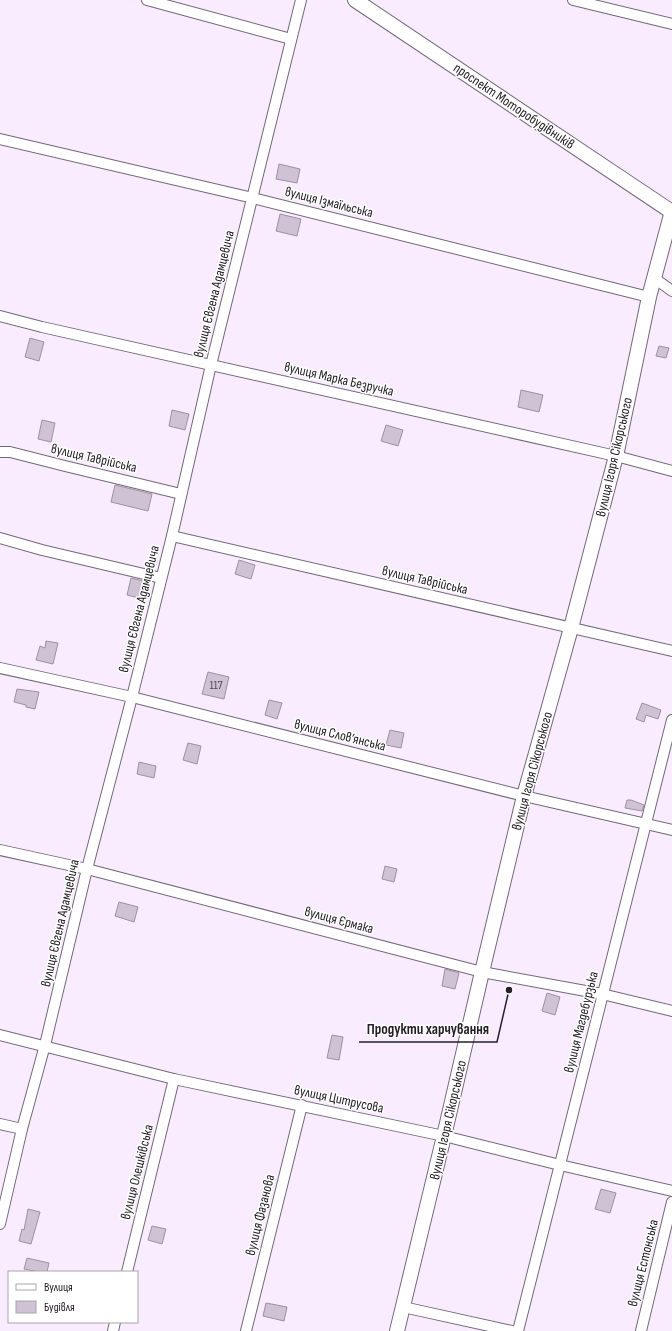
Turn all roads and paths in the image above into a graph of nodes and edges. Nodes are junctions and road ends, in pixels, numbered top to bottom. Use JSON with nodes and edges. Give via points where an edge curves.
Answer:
{"nodes":[{"id":1,"x":147,"y":0,"type":"edge"},
{"id":2,"x":301,"y":0,"type":"edge"},
{"id":3,"x":355,"y":0,"type":"edge"},
{"id":4,"x":573,"y":0,"type":"edge"},
{"id":5,"x":672,"y":24,"type":"edge"},
{"id":6,"x":291,"y":39,"type":"junction"},
{"id":7,"x":0,"y":139,"type":"edge"},
{"id":8,"x":253,"y":198,"type":"junction"},
{"id":9,"x":672,"y":212,"type":"edge"},
{"id":10,"x":654,"y":278,"type":"junction"},
{"id":11,"x":672,"y":291,"type":"edge"},
{"id":12,"x":649,"y":297,"type":"junction"},
{"id":13,"x":0,"y":316,"type":"edge"},
{"id":14,"x":211,"y":365,"type":"junction"},
{"id":15,"x":0,"y":452,"type":"edge"},
{"id":16,"x":616,"y":456,"type":"junction"},
{"id":17,"x":672,"y":471,"type":"edge"},
{"id":18,"x":181,"y":494,"type":"junction"},
{"id":19,"x":172,"y":536,"type":"junction"},
{"id":20,"x":0,"y":538,"type":"edge"},
{"id":21,"x":161,"y":578,"type":"junction"},
{"id":22,"x":571,"y":628,"type":"junction"},
{"id":23,"x":672,"y":652,"type":"edge"},
{"id":24,"x":0,"y":668,"type":"edge"},
{"id":25,"x":132,"y":697,"type":"junction"},
{"id":26,"x":672,"y":720,"type":"edge"},
{"id":27,"x":524,"y":796,"type":"junction"},
{"id":28,"x":646,"y":824,"type":"junction"},
{"id":29,"x":672,"y":830,"type":"edge"},
{"id":30,"x":0,"y":850,"type":"edge"},
{"id":31,"x":87,"y":868,"type":"junction"},
{"id":32,"x":482,"y":972,"type":"junction"},
{"id":33,"x":602,"y":994,"type":"junction"},
{"id":34,"x":672,"y":1011,"type":"edge"},
{"id":35,"x":0,"y":1035,"type":"edge"},
{"id":36,"x":45,"y":1046,"type":"junction"},
{"id":37,"x":174,"y":1079,"type":"junction"},
{"id":38,"x":302,"y":1105,"type":"junction"},
{"id":39,"x":0,"y":1124,"type":"edge"},
{"id":40,"x":22,"y":1129,"type":"junction"},
{"id":41,"x":444,"y":1136,"type":"junction"},
{"id":42,"x":560,"y":1165,"type":"junction"},
{"id":43,"x":672,"y":1191,"type":"edge"},
{"id":44,"x":672,"y":1202,"type":"edge"},
{"id":45,"x":0,"y":1224,"type":"edge"},
{"id":46,"x":127,"y":1271,"type":"edge"},
{"id":47,"x":403,"y":1307,"type":"junction"},
{"id":48,"x":246,"y":1331,"type":"edge"},
{"id":49,"x":397,"y":1331,"type":"edge"},
{"id":50,"x":512,"y":1331,"type":"edge"},
{"id":51,"x":518,"y":1331,"type":"edge"},
{"id":52,"x":641,"y":1331,"type":"edge"}],
"edges":[{"from":1,"to":6,"type":"street"},
{"from":2,"to":6,"type":"street","name":"вулиця Євгена Адамцевича"},
{"from":3,"to":9,"type":"main road","name":"проспект Моторобудівників"},
{"from":4,"to":5,"type":"street"},
{"from":6,"to":8,"type":"street","name":"вулиця Євгена Адамцевича"},
{"from":7,"to":8,"type":"street","name":"вулиця Ізмаїльська"},
{"from":8,"to":12,"type":"street","name":"вулиця Ізмаїльська"},
{"from":8,"to":14,"type":"street","name":"вулиця Євгена Адамцевича"},
{"from":9,"to":10,"type":"main road","name":"вулиця Ігоря Сікорського"},
{"from":10,"to":11,"type":"street"},
{"from":10,"to":12,"type":"main road","name":"вулиця Ігоря Сікорського"},
{"from":12,"to":16,"type":"main road","name":"вулиця Ігоря Сікорського"},
{"from":13,"to":14,"type":"street","name":"вулиця Марка Безручка"},
{"from":14,"to":16,"type":"street","name":"вулиця Марка Безручка"},
{"from":14,"to":18,"type":"street","name":"вулиця Євгена Адамцевича"},
{"from":15,"to":18,"type":"street","name":"вулиця Таврійська","via":[[10,452]]},
{"from":16,"to":17,"type":"street","name":"вулиця Марка Безручка"},
{"from":16,"to":22,"type":"main road","name":"вулиця Ігоря Сікорського"},
{"from":18,"to":19,"type":"street","name":"вулиця Євгена Адамцевича"},
{"from":19,"to":21,"type":"street","name":"вулиця Євгена Адамцевича"},
{"from":19,"to":22,"type":"street","name":"вулиця Таврійська"},
{"from":20,"to":21,"type":"street"},
{"from":21,"to":25,"type":"street","name":"вулиця Євгена Адамцевича"},
{"from":22,"to":23,"type":"street","name":"вулиця Таврійська"},
{"from":22,"to":27,"type":"main road","name":"вулиця Ігоря Сікорського"},
{"from":24,"to":25,"type":"street","name":"вулиця Слов’янська"},
{"from":25,"to":27,"type":"street","name":"вулиця Слов’янська"},
{"from":25,"to":31,"type":"street","name":"вулиця Євгена Адамцевича"},
{"from":26,"to":28,"type":"street","name":"вулиця Магдебурзька"},
{"from":27,"to":28,"type":"street","name":"вулиця Слов’янська"},
{"from":27,"to":32,"type":"main road","name":"вулиця Ігоря Сікорського"},
{"from":28,"to":29,"type":"street","name":"вулиця Слов’янська"},
{"from":28,"to":33,"type":"street","name":"вулиця Магдебурзька"},
{"from":30,"to":31,"type":"street","name":"вулиця Єрмака"},
{"from":31,"to":32,"type":"street","name":"вулиця Єрмака"},
{"from":31,"to":36,"type":"street","name":"вулиця Євгена Адамцевича"},
{"from":32,"to":33,"type":"street","name":"вулиця Єрмака"},
{"from":32,"to":41,"type":"main road","name":"вулиця Ігоря Сікорського"},
{"from":33,"to":34,"type":"street","name":"вулиця Єрмака"},
{"from":33,"to":42,"type":"street","name":"вулиця Магдебурзька"},
{"from":35,"to":36,"type":"street","name":"вулиця Цитрусова"},
{"from":36,"to":37,"type":"street","name":"вулиця Цитрусова"},
{"from":36,"to":40,"type":"street","name":"вулиця Євгена Адамцевича"},
{"from":37,"to":38,"type":"street","name":"вулиця Цитрусова"},
{"from":37,"to":46,"type":"street","name":"вулиця Олешківська"},
{"from":38,"to":41,"type":"street","name":"вулиця Цитрусова"},
{"from":38,"to":48,"type":"street","name":"вулиця Фазанова"},
{"from":39,"to":40,"type":"street"},
{"from":40,"to":45,"type":"street","name":"вулиця Євгена Адамцевича"},
{"from":41,"to":42,"type":"street","name":"вулиця Цитрусова"},
{"from":41,"to":47,"type":"main road","name":"вулиця Ігоря Сікорського"},
{"from":42,"to":43,"type":"street","name":"вулиця Цитрусова"},
{"from":42,"to":51,"type":"street","name":"вулиця Магдебурзька"},
{"from":44,"to":52,"type":"street","name":"вулиця Естонська"},
{"from":47,"to":49,"type":"main road","name":"вулиця Ігоря Сікорського"},
{"from":47,"to":50,"type":"street"}]}
